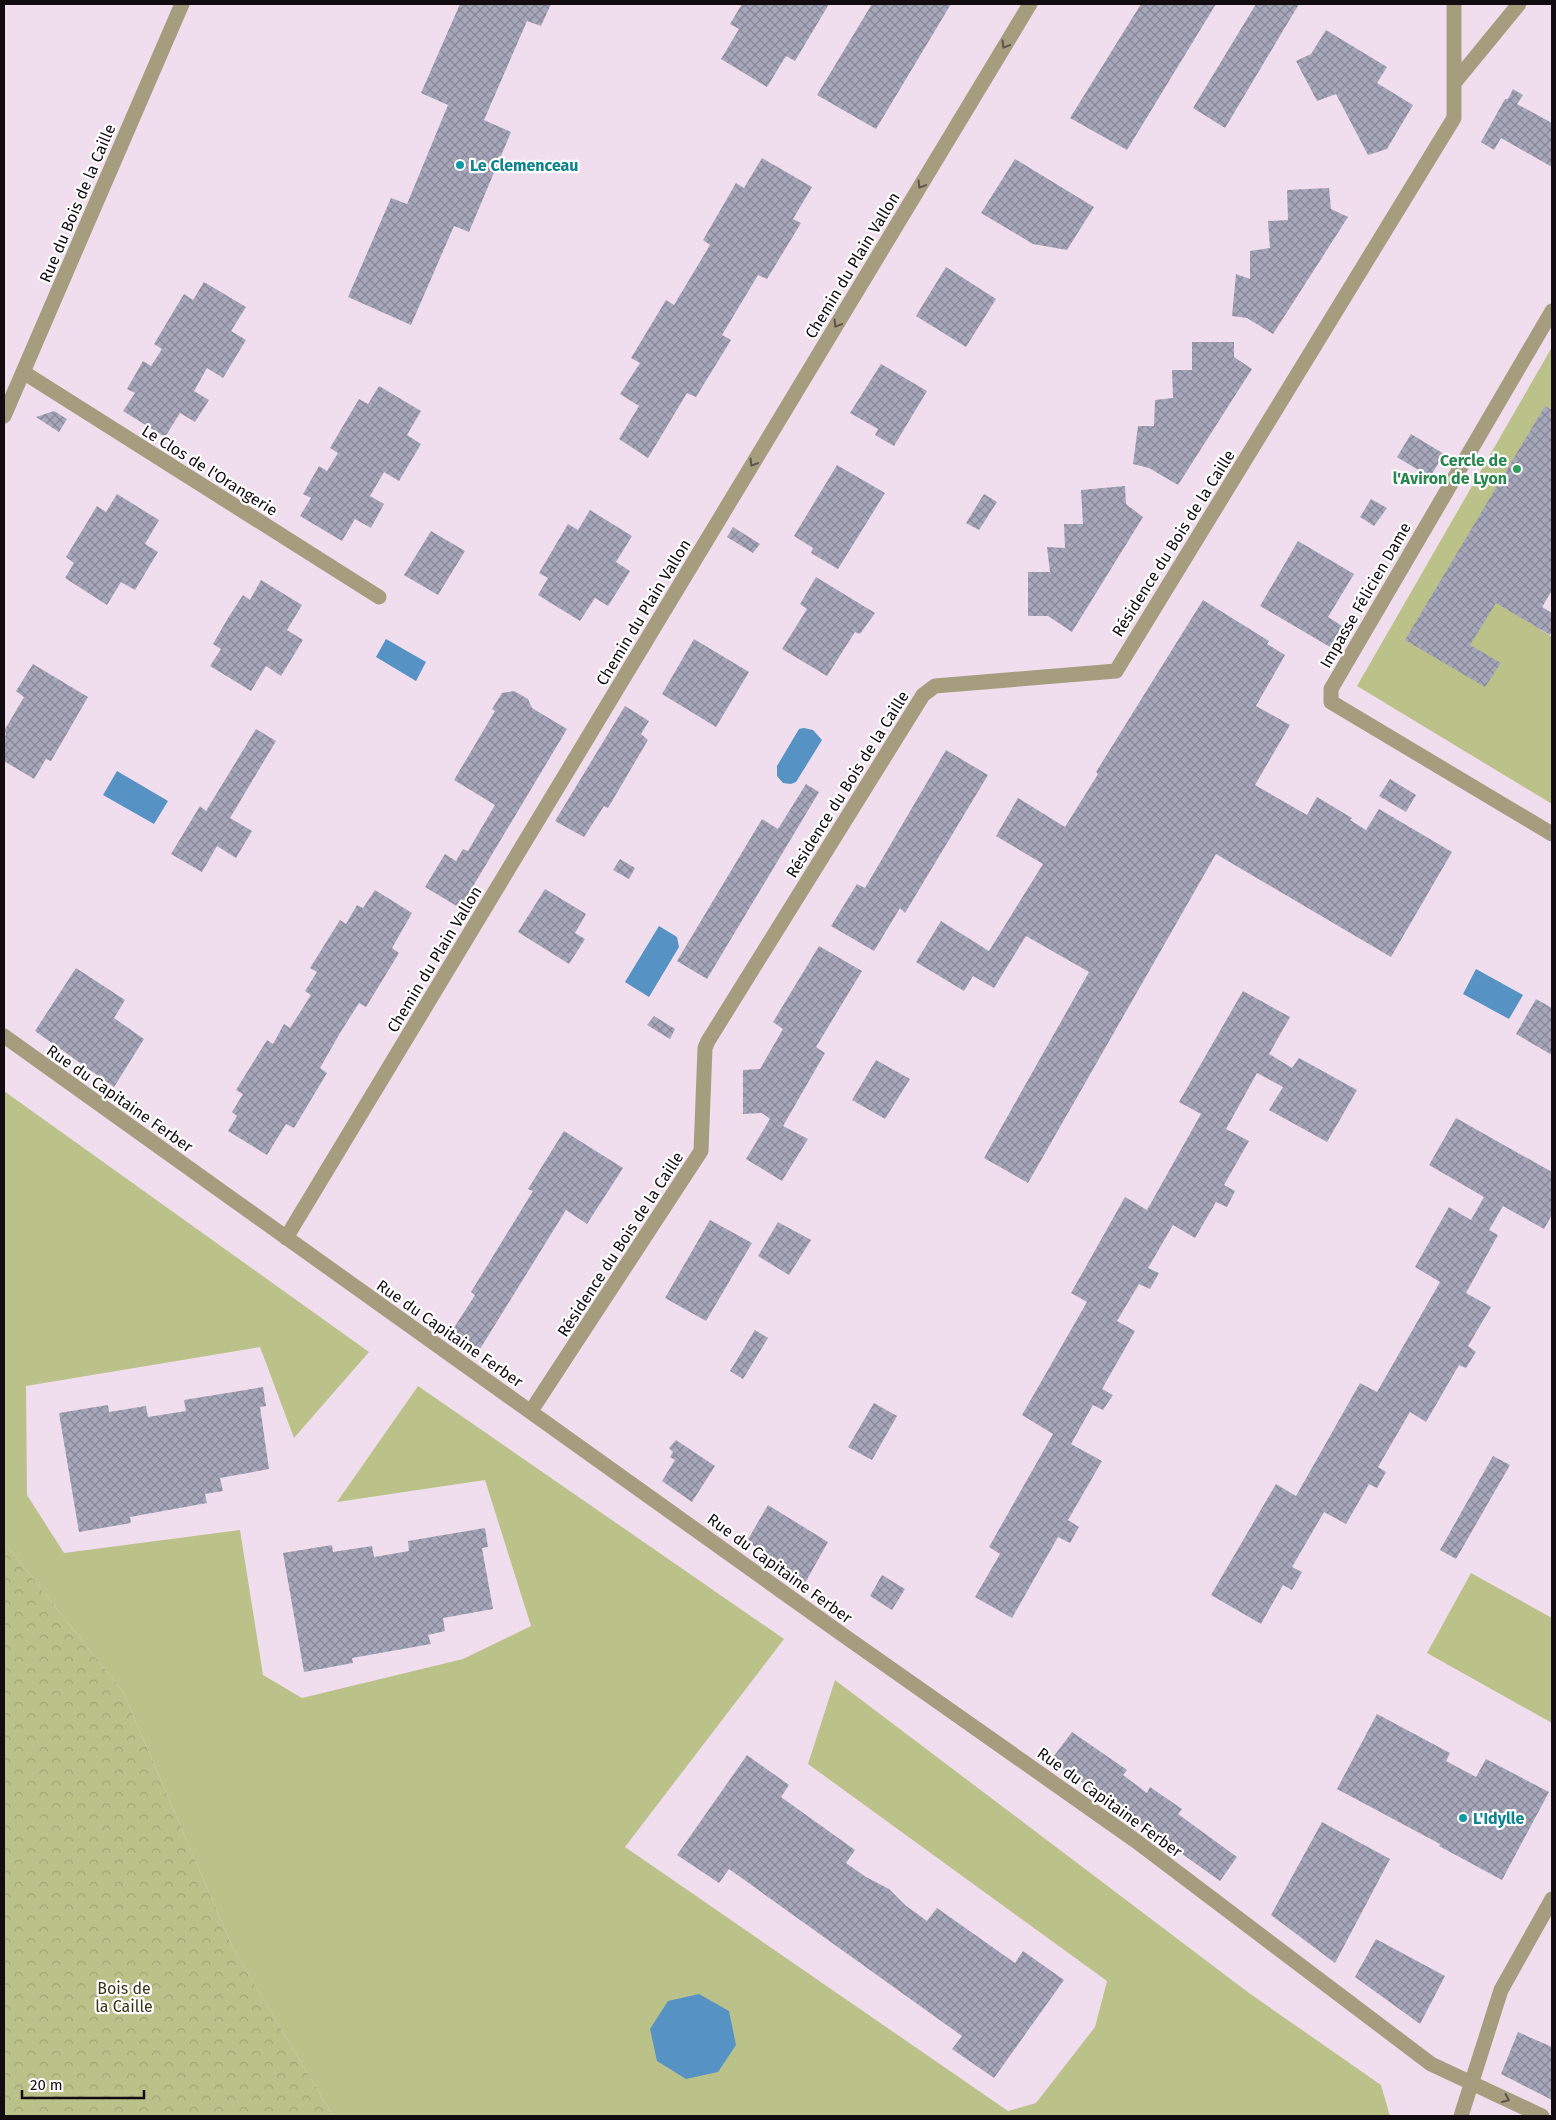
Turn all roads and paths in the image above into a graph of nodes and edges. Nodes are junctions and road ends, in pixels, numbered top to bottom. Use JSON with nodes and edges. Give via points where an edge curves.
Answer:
{"nodes":[{"id":1,"x":182,"y":4,"type":"edge"},
{"id":2,"x":1030,"y":4,"type":"edge"},
{"id":3,"x":1454,"y":4,"type":"edge"},
{"id":4,"x":1519,"y":4,"type":"edge"},
{"id":5,"x":1455,"y":82,"type":"junction"},
{"id":6,"x":1552,"y":311,"type":"edge"},
{"id":7,"x":23,"y":372,"type":"junction"},
{"id":8,"x":4,"y":416,"type":"edge"},
{"id":9,"x":378,"y":597,"type":"dead end"},
{"id":10,"x":1552,"y":834,"type":"edge"},
{"id":11,"x":4,"y":1036,"type":"edge"},
{"id":12,"x":286,"y":1238,"type":"junction"},
{"id":13,"x":531,"y":1411,"type":"junction"},
{"id":14,"x":1552,"y":1898,"type":"edge"},
{"id":15,"x":1471,"y":2082,"type":"junction"},
{"id":16,"x":1461,"y":2116,"type":"edge"},
{"id":17,"x":1542,"y":2116,"type":"edge"}],
"edges":[{"from":1,"to":7,"type":"street","name":"Rue du Bois de la Caille"},
{"from":2,"to":12,"type":"street","name":"Chemin du Plain Vallon","one_way":true},
{"from":3,"to":5,"type":"street","name":"Résidence du Bois de la Caille"},
{"from":4,"to":5,"type":"street"},
{"from":5,"to":13,"type":"street","name":"Résidence du Bois de la Caille","via":[[1454,118],[1116,670],[935,686],[923,695],[708,1041],[705,1048],[701,1151]]},
{"from":6,"to":10,"type":"street","name":"Impasse Félicien Dame","via":[[1331,689],[1331,702]]},
{"from":7,"to":8,"type":"street","name":"Rue du Bois de la Caille"},
{"from":7,"to":9,"type":"street","name":"Le Clos de l'Orangerie"},
{"from":11,"to":12,"type":"street","name":"Rue du Capitaine Ferber"},
{"from":12,"to":13,"type":"street","name":"Rue du Capitaine Ferber"},
{"from":13,"to":15,"type":"street","name":"Rue du Capitaine Ferber","via":[[1136,1841],[1431,2064]]},
{"from":14,"to":15,"type":"street","via":[[1501,1990]]},
{"from":15,"to":16,"type":"street"},
{"from":15,"to":17,"type":"street","name":"Rue du Capitaine Ferber","one_way":true}]}
